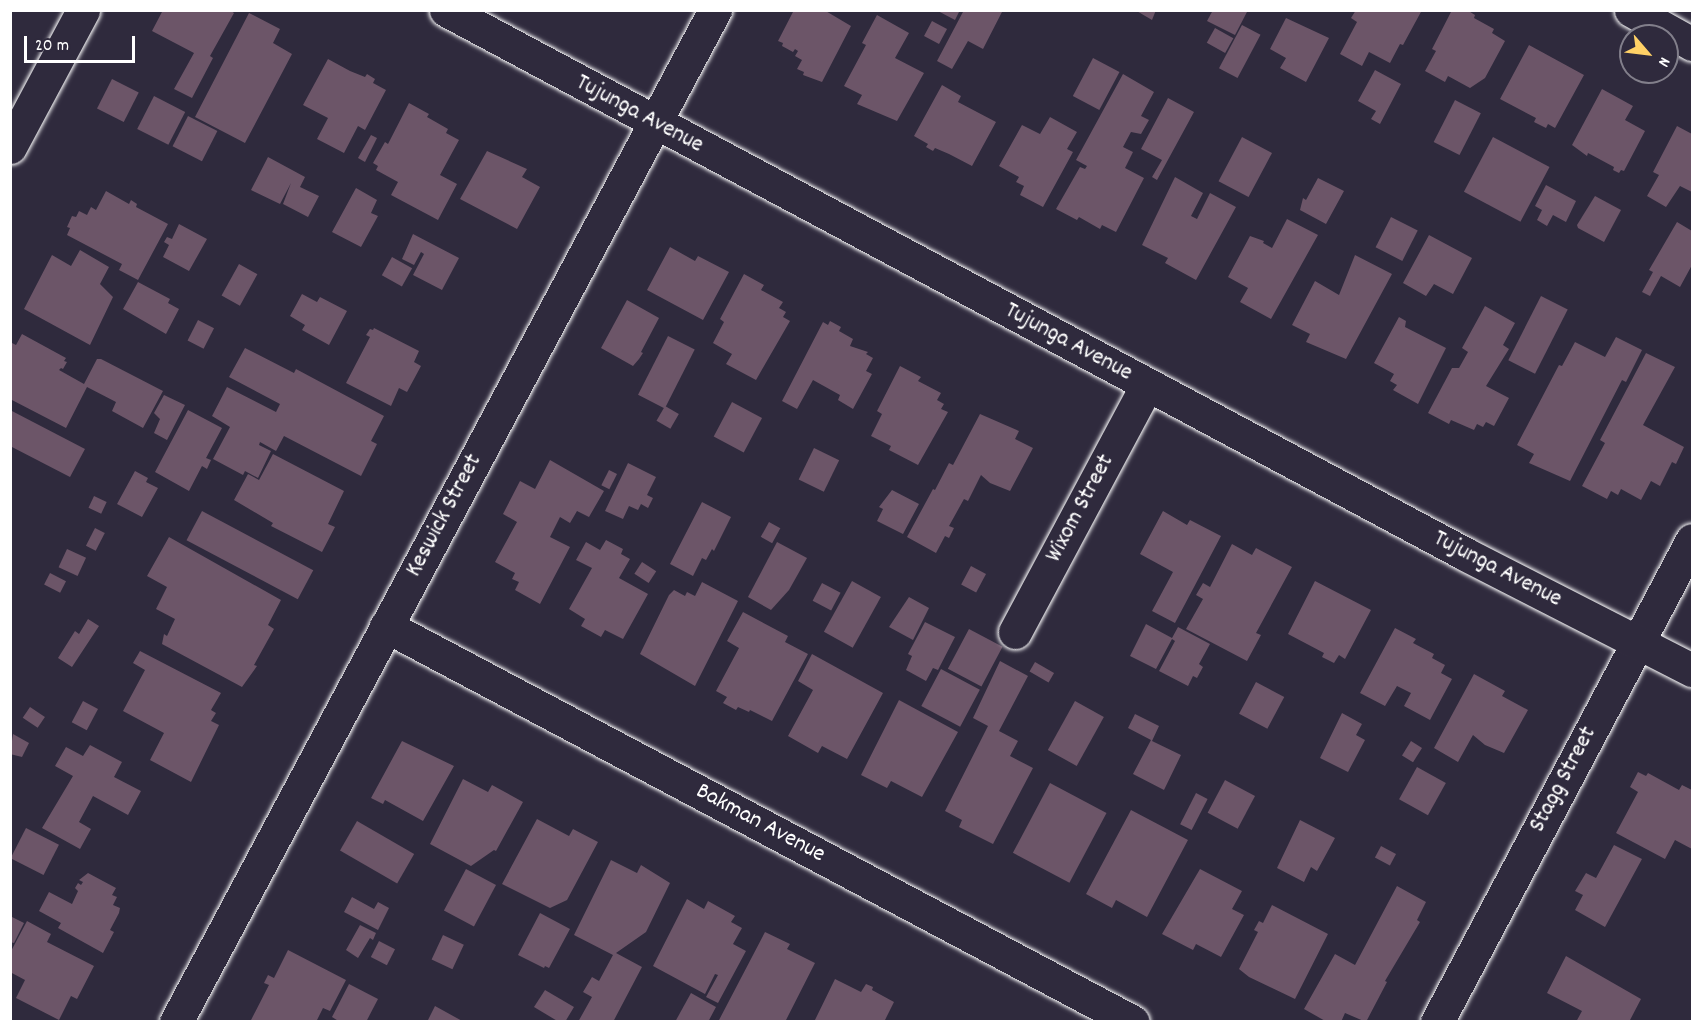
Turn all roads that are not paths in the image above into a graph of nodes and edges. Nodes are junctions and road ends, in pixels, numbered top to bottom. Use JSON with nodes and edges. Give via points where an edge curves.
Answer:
{"nodes":[{"id":1,"x":83,"y":10,"type":"edge"},
{"id":2,"x":446,"y":10,"type":"edge"},
{"id":3,"x":715,"y":10,"type":"edge"},
{"id":4,"x":1631,"y":10,"type":"edge"},
{"id":5,"x":1692,"y":44,"type":"edge"},
{"id":6,"x":655,"y":123,"type":"junction"},
{"id":7,"x":10,"y":147,"type":"edge"},
{"id":8,"x":1147,"y":385,"type":"junction"},
{"id":9,"x":1692,"y":540,"type":"edge"},
{"id":10,"x":386,"y":626,"type":"junction"},
{"id":11,"x":1015,"y":632,"type":"dead end"},
{"id":12,"x":1639,"y":642,"type":"junction"},
{"id":13,"x":1692,"y":670,"type":"edge"},
{"id":14,"x":176,"y":1022,"type":"edge"},
{"id":15,"x":1133,"y":1022,"type":"edge"},
{"id":16,"x":1437,"y":1022,"type":"edge"}],
"edges":[{"from":1,"to":7,"type":"street"},
{"from":2,"to":6,"type":"street","name":"Tujunga Avenue"},
{"from":3,"to":6,"type":"street","name":"Keswick Street"},
{"from":4,"to":5,"type":"street"},
{"from":6,"to":8,"type":"street","name":"Tujunga Avenue"},
{"from":6,"to":10,"type":"street","name":"Keswick Street"},
{"from":8,"to":11,"type":"street","name":"Wixom Street"},
{"from":8,"to":12,"type":"street","name":"Tujunga Avenue"},
{"from":9,"to":12,"type":"street","name":"Stagg Street"},
{"from":10,"to":14,"type":"street","name":"Keswick Street"},
{"from":10,"to":15,"type":"street","name":"Bakman Avenue"},
{"from":12,"to":13,"type":"street","name":"Tujunga Avenue"},
{"from":12,"to":16,"type":"street","name":"Stagg Street"}]}
